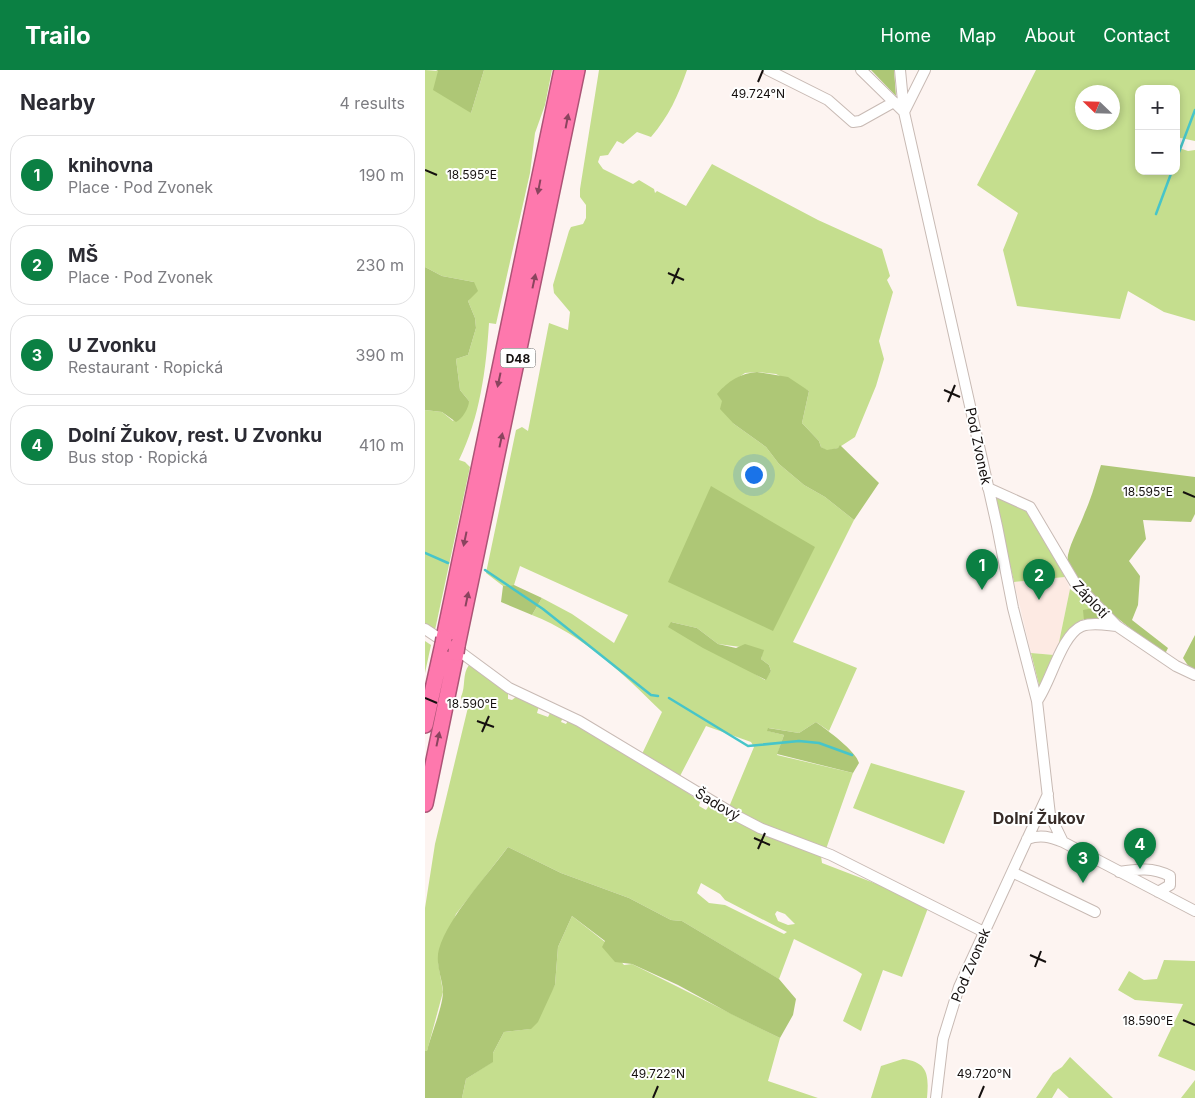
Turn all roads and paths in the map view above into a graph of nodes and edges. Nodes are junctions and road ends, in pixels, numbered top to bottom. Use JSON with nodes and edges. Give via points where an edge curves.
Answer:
{"nodes":[{"id":1,"x":562,"y":70,"type":"edge"},
{"id":2,"x":577,"y":70,"type":"edge"},
{"id":3,"x":768,"y":70,"type":"edge"},
{"id":4,"x":861,"y":70,"type":"edge"},
{"id":5,"x":900,"y":70,"type":"edge"},
{"id":6,"x":925,"y":70,"type":"edge"},
{"id":7,"x":893,"y":102,"type":"junction"},
{"id":8,"x":904,"y":112,"type":"junction"},
{"id":9,"x":988,"y":488,"type":"junction"},
{"id":10,"x":1117,"y":626,"type":"junction"},
{"id":11,"x":425,"y":629,"type":"edge"},
{"id":12,"x":450,"y":645,"type":"junction"},
{"id":13,"x":1195,"y":675,"type":"edge"},
{"id":14,"x":1037,"y":701,"type":"junction"},
{"id":15,"x":425,"y":725,"type":"edge"},
{"id":16,"x":1048,"y":794,"type":"junction"},
{"id":17,"x":425,"y":804,"type":"edge"},
{"id":18,"x":1027,"y":839,"type":"junction"},
{"id":19,"x":1063,"y":842,"type":"junction"},
{"id":20,"x":1012,"y":872,"type":"junction"},
{"id":21,"x":1119,"y":872,"type":"junction"},
{"id":22,"x":1159,"y":892,"type":"junction"},
{"id":23,"x":1195,"y":911,"type":"edge"},
{"id":24,"x":1095,"y":912,"type":"dead end"},
{"id":25,"x":984,"y":932,"type":"junction"},
{"id":26,"x":936,"y":1098,"type":"edge"}],
"edges":[{"from":1,"to":12,"type":"highway","number":"D48","one_way":true},
{"from":12,"to":2,"type":"highway","number":"D48","one_way":true},
{"from":3,"to":7,"type":"street","via":[[828,100],[853,122]]},
{"from":4,"to":7,"type":"street"},
{"from":5,"to":8,"type":"street","name":"Pod Zvonek"},
{"from":6,"to":8,"type":"street"},
{"from":7,"to":8,"type":"street"},
{"from":8,"to":9,"type":"street","name":"Pod Zvonek"},
{"from":9,"to":10,"type":"street","name":"Záplotí","via":[[1030,507],[1075,583]]},
{"from":9,"to":14,"type":"street","name":"Pod Zvonek","via":[[1013,608]]},
{"from":10,"to":13,"type":"street","name":"Záplotí"},
{"from":10,"to":14,"type":"street","name":"Záplotí","via":[[1094,624],[1074,631]]},
{"from":11,"to":12,"type":"street","name":"Šadový"},
{"from":12,"to":15,"type":"highway","number":"D48"},
{"from":17,"to":12,"type":"highway","number":"D48","one_way":true},
{"from":12,"to":25,"type":"street","name":"Šadový","via":[[509,688],[579,721],[737,816],[831,856]]},
{"from":14,"to":16,"type":"street","name":"Pod Zvonek"},
{"from":16,"to":18,"type":"street","name":"Pod Zvonek"},
{"from":16,"to":19,"type":"street","name":"Pod Zvonek","via":[[1050,815]]},
{"from":18,"to":19,"type":"street","via":[[1048,836]]},
{"from":18,"to":20,"type":"street","name":"Pod Zvonek"},
{"from":19,"to":21,"type":"street"},
{"from":20,"to":24,"type":"street"},
{"from":20,"to":25,"type":"street","name":"Pod Zvonek"},
{"from":21,"to":22,"type":"street"},
{"from":21,"to":22,"type":"street","via":[[1140,869],[1160,871],[1170,876],[1169,885]]},
{"from":22,"to":23,"type":"street"},
{"from":25,"to":26,"type":"street","name":"Pod Zvonek","via":[[943,1039]]}]}
